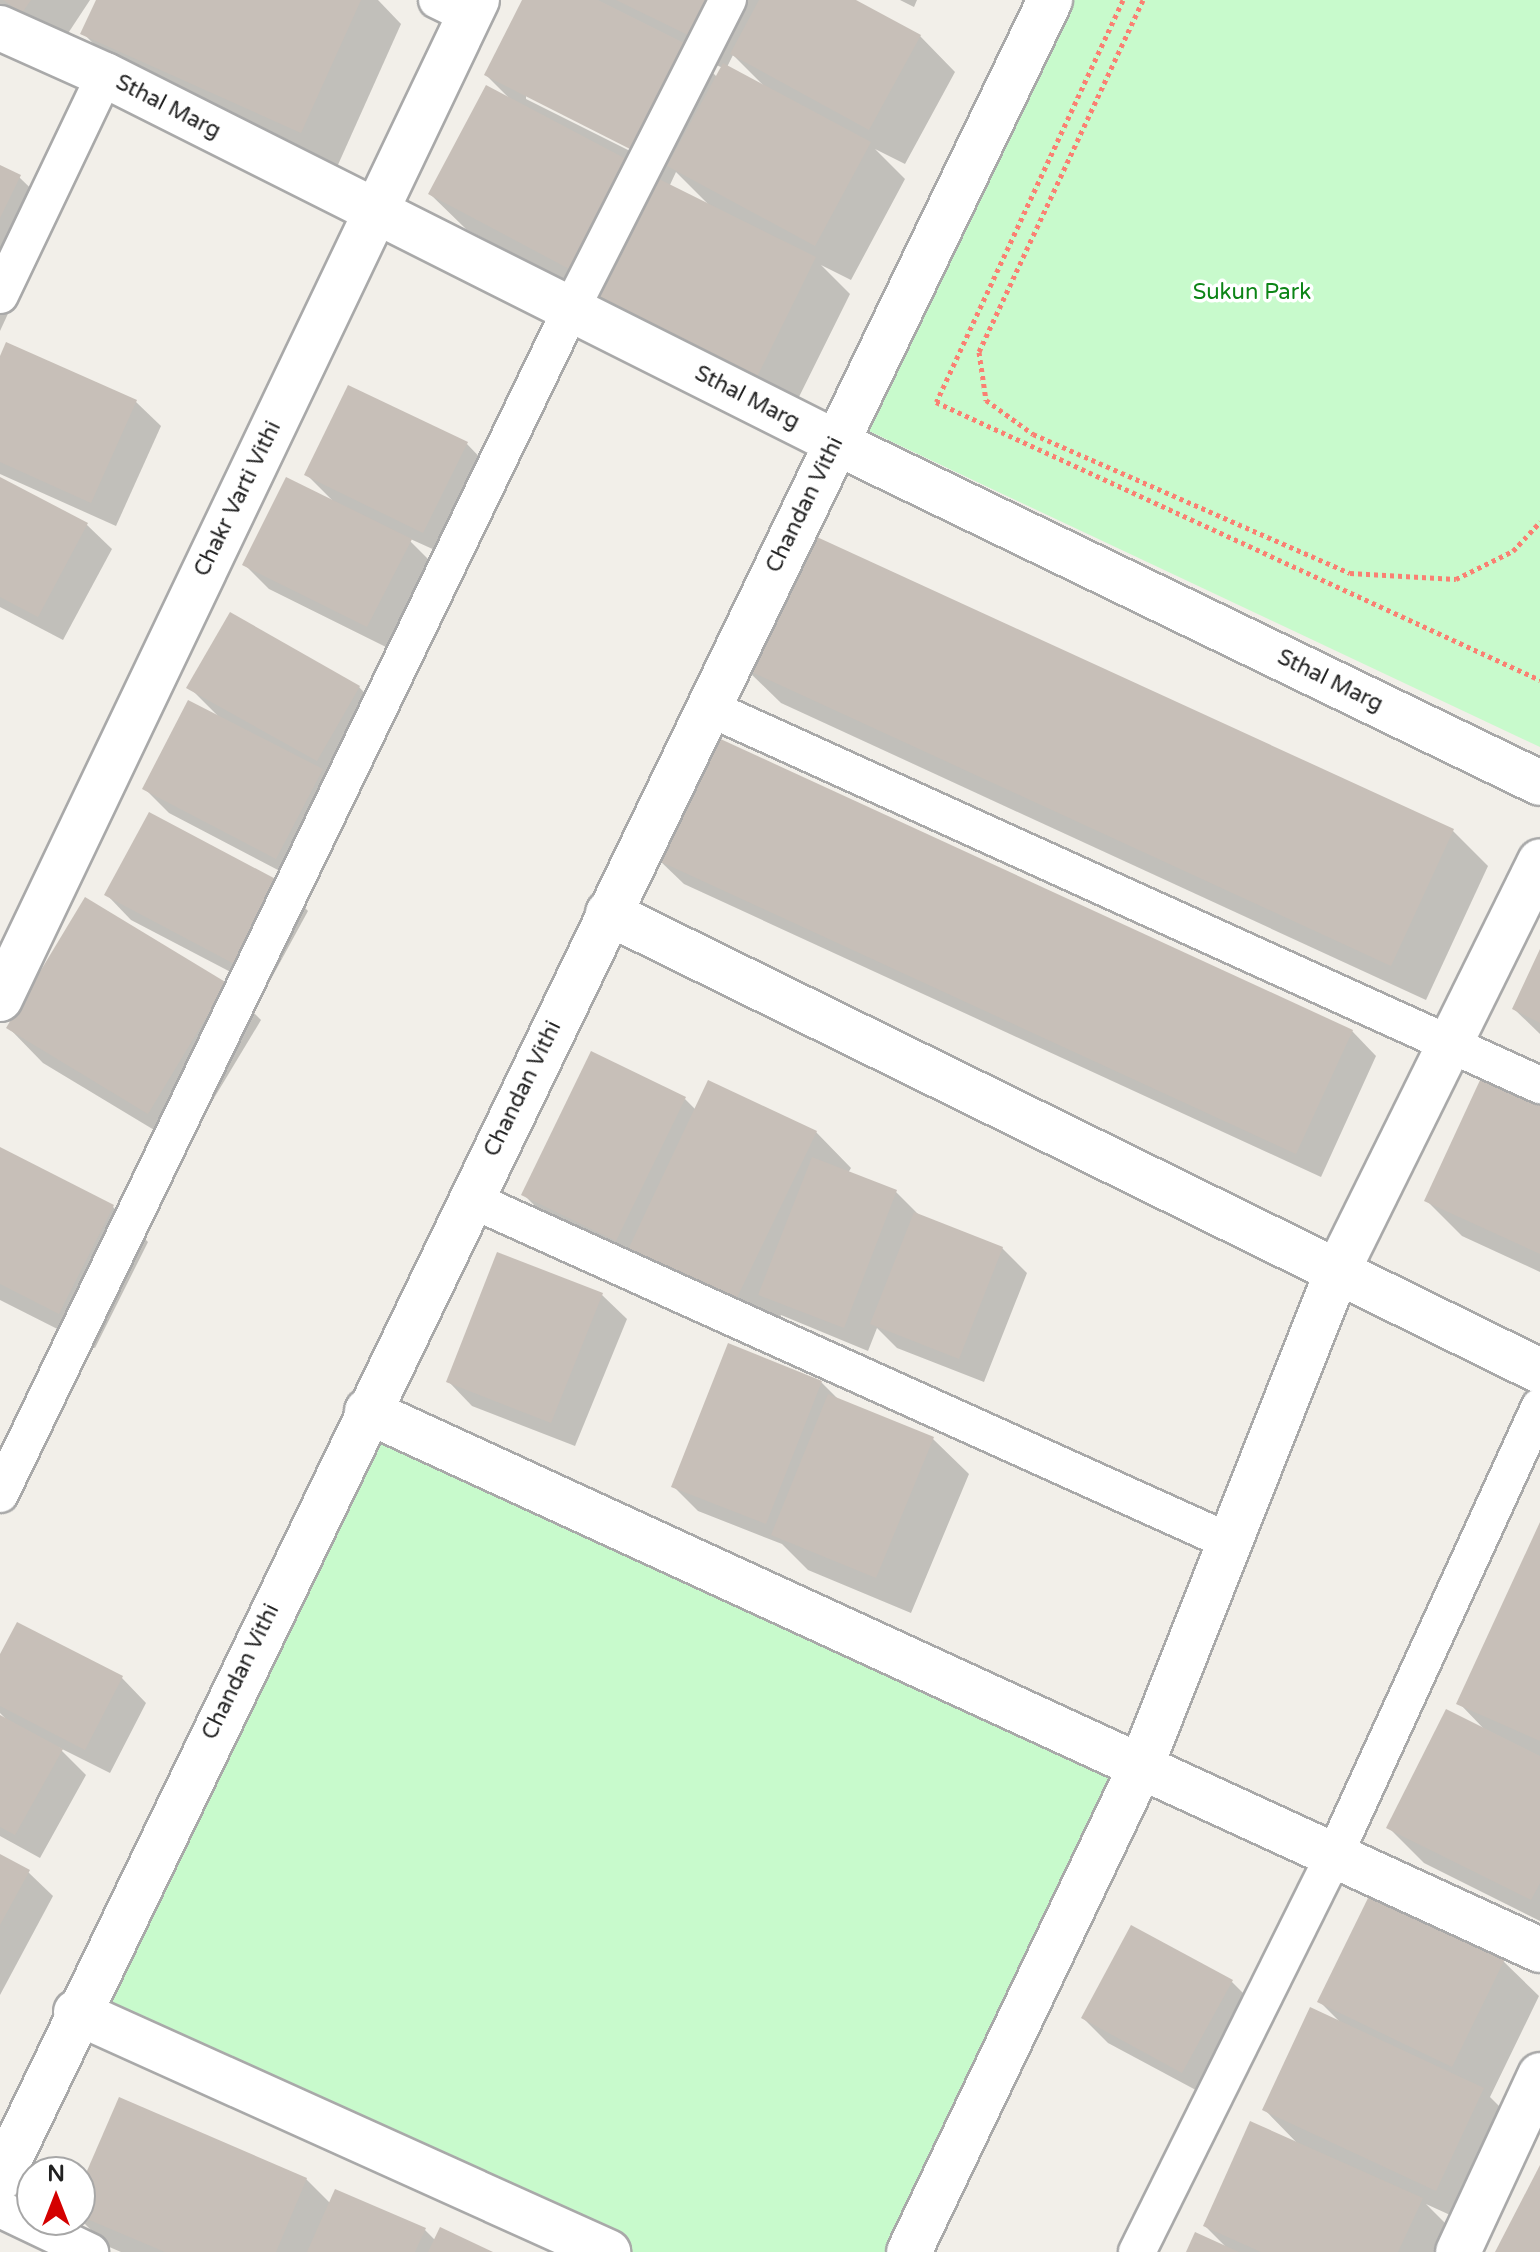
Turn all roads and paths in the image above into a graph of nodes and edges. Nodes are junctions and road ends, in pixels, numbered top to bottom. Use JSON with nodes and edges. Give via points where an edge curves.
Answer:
{"nodes":[{"id":1,"x":728,"y":0,"type":"edge"},
{"id":2,"x":1050,"y":0,"type":"edge"},
{"id":3,"x":1123,"y":0,"type":"edge"},
{"id":4,"x":1143,"y":0,"type":"edge"},
{"id":5,"x":461,"y":5,"type":"edge"},
{"id":6,"x":0,"y":28,"type":"edge"},
{"id":7,"x":105,"y":75,"type":"junction"},
{"id":8,"x":376,"y":210,"type":"junction"},
{"id":9,"x":0,"y":295,"type":"edge"},
{"id":10,"x":571,"y":309,"type":"junction"},
{"id":11,"x":835,"y":442,"type":"junction"},
{"id":12,"x":1540,"y":522,"type":"edge"},
{"id":13,"x":1540,"y":680,"type":"edge"},
{"id":14,"x":707,"y":707,"type":"junction"},
{"id":15,"x":1540,"y":783,"type":"edge"},
{"id":16,"x":1540,"y":862,"type":"edge"},
{"id":17,"x":608,"y":913,"type":"junction"},
{"id":18,"x":0,"y":999,"type":"edge"},
{"id":19,"x":1453,"y":1045,"type":"junction"},
{"id":20,"x":1540,"y":1085,"type":"edge"},
{"id":21,"x":470,"y":1199,"type":"junction"},
{"id":22,"x":1337,"y":1272,"type":"junction"},
{"id":23,"x":1540,"y":1371,"type":"edge"},
{"id":24,"x":1540,"y":1407,"type":"edge"},
{"id":25,"x":367,"y":1411,"type":"junction"},
{"id":26,"x":0,"y":1494,"type":"edge"},
{"id":27,"x":1230,"y":1542,"type":"junction"},
{"id":28,"x":1141,"y":1766,"type":"junction"},
{"id":29,"x":1334,"y":1856,"type":"junction"},
{"id":30,"x":1540,"y":1950,"type":"edge"},
{"id":31,"x":76,"y":2012,"type":"junction"},
{"id":32,"x":1540,"y":2075,"type":"edge"},
{"id":33,"x":0,"y":2179,"type":"edge"},
{"id":34,"x":0,"y":2209,"type":"edge"},
{"id":35,"x":90,"y":2252,"type":"edge"},
{"id":36,"x":608,"y":2252,"type":"edge"},
{"id":37,"x":909,"y":2252,"type":"edge"},
{"id":38,"x":1137,"y":2252,"type":"edge"},
{"id":39,"x":1458,"y":2252,"type":"edge"}],
"edges":[{"from":1,"to":10,"type":"lane"},
{"from":2,"to":11,"type":"street","name":"Chandan Vithi"},
{"from":3,"to":13,"type":"path","via":[[936,402]]},
{"from":4,"to":12,"type":"path","via":[[979,352],[986,400],[1033,434],[1350,573],[1456,579],[1513,551]]},
{"from":5,"to":8,"type":"street","name":"Chakr Varti Vithi"},
{"from":6,"to":7,"type":"street","name":"Sthal Marg"},
{"from":7,"to":8,"type":"street","name":"Sthal Marg"},
{"from":7,"to":9,"type":"lane"},
{"from":8,"to":10,"type":"street","name":"Sthal Marg"},
{"from":8,"to":18,"type":"street","name":"Chakr Varti Vithi"},
{"from":10,"to":11,"type":"street","name":"Sthal Marg"},
{"from":10,"to":26,"type":"lane"},
{"from":11,"to":14,"type":"street","name":"Chandan Vithi"},
{"from":11,"to":15,"type":"street","name":"Sthal Marg"},
{"from":14,"to":17,"type":"street","name":"Chandan Vithi"},
{"from":14,"to":19,"type":"lane"},
{"from":16,"to":19,"type":"street"},
{"from":17,"to":21,"type":"street","name":"Chandan Vithi"},
{"from":17,"to":22,"type":"street"},
{"from":19,"to":20,"type":"lane"},
{"from":19,"to":22,"type":"street"},
{"from":21,"to":25,"type":"street","name":"Chandan Vithi"},
{"from":21,"to":27,"type":"lane"},
{"from":22,"to":23,"type":"street"},
{"from":22,"to":27,"type":"street"},
{"from":24,"to":29,"type":"lane"},
{"from":25,"to":28,"type":"street"},
{"from":25,"to":31,"type":"street","name":"Chandan Vithi"},
{"from":27,"to":28,"type":"street"},
{"from":28,"to":29,"type":"street"},
{"from":28,"to":37,"type":"street"},
{"from":29,"to":30,"type":"street"},
{"from":29,"to":38,"type":"lane"},
{"from":31,"to":33,"type":"street","name":"Chandan Vithi"},
{"from":31,"to":36,"type":"street"},
{"from":32,"to":39,"type":"street"},
{"from":34,"to":35,"type":"lane"}]}
